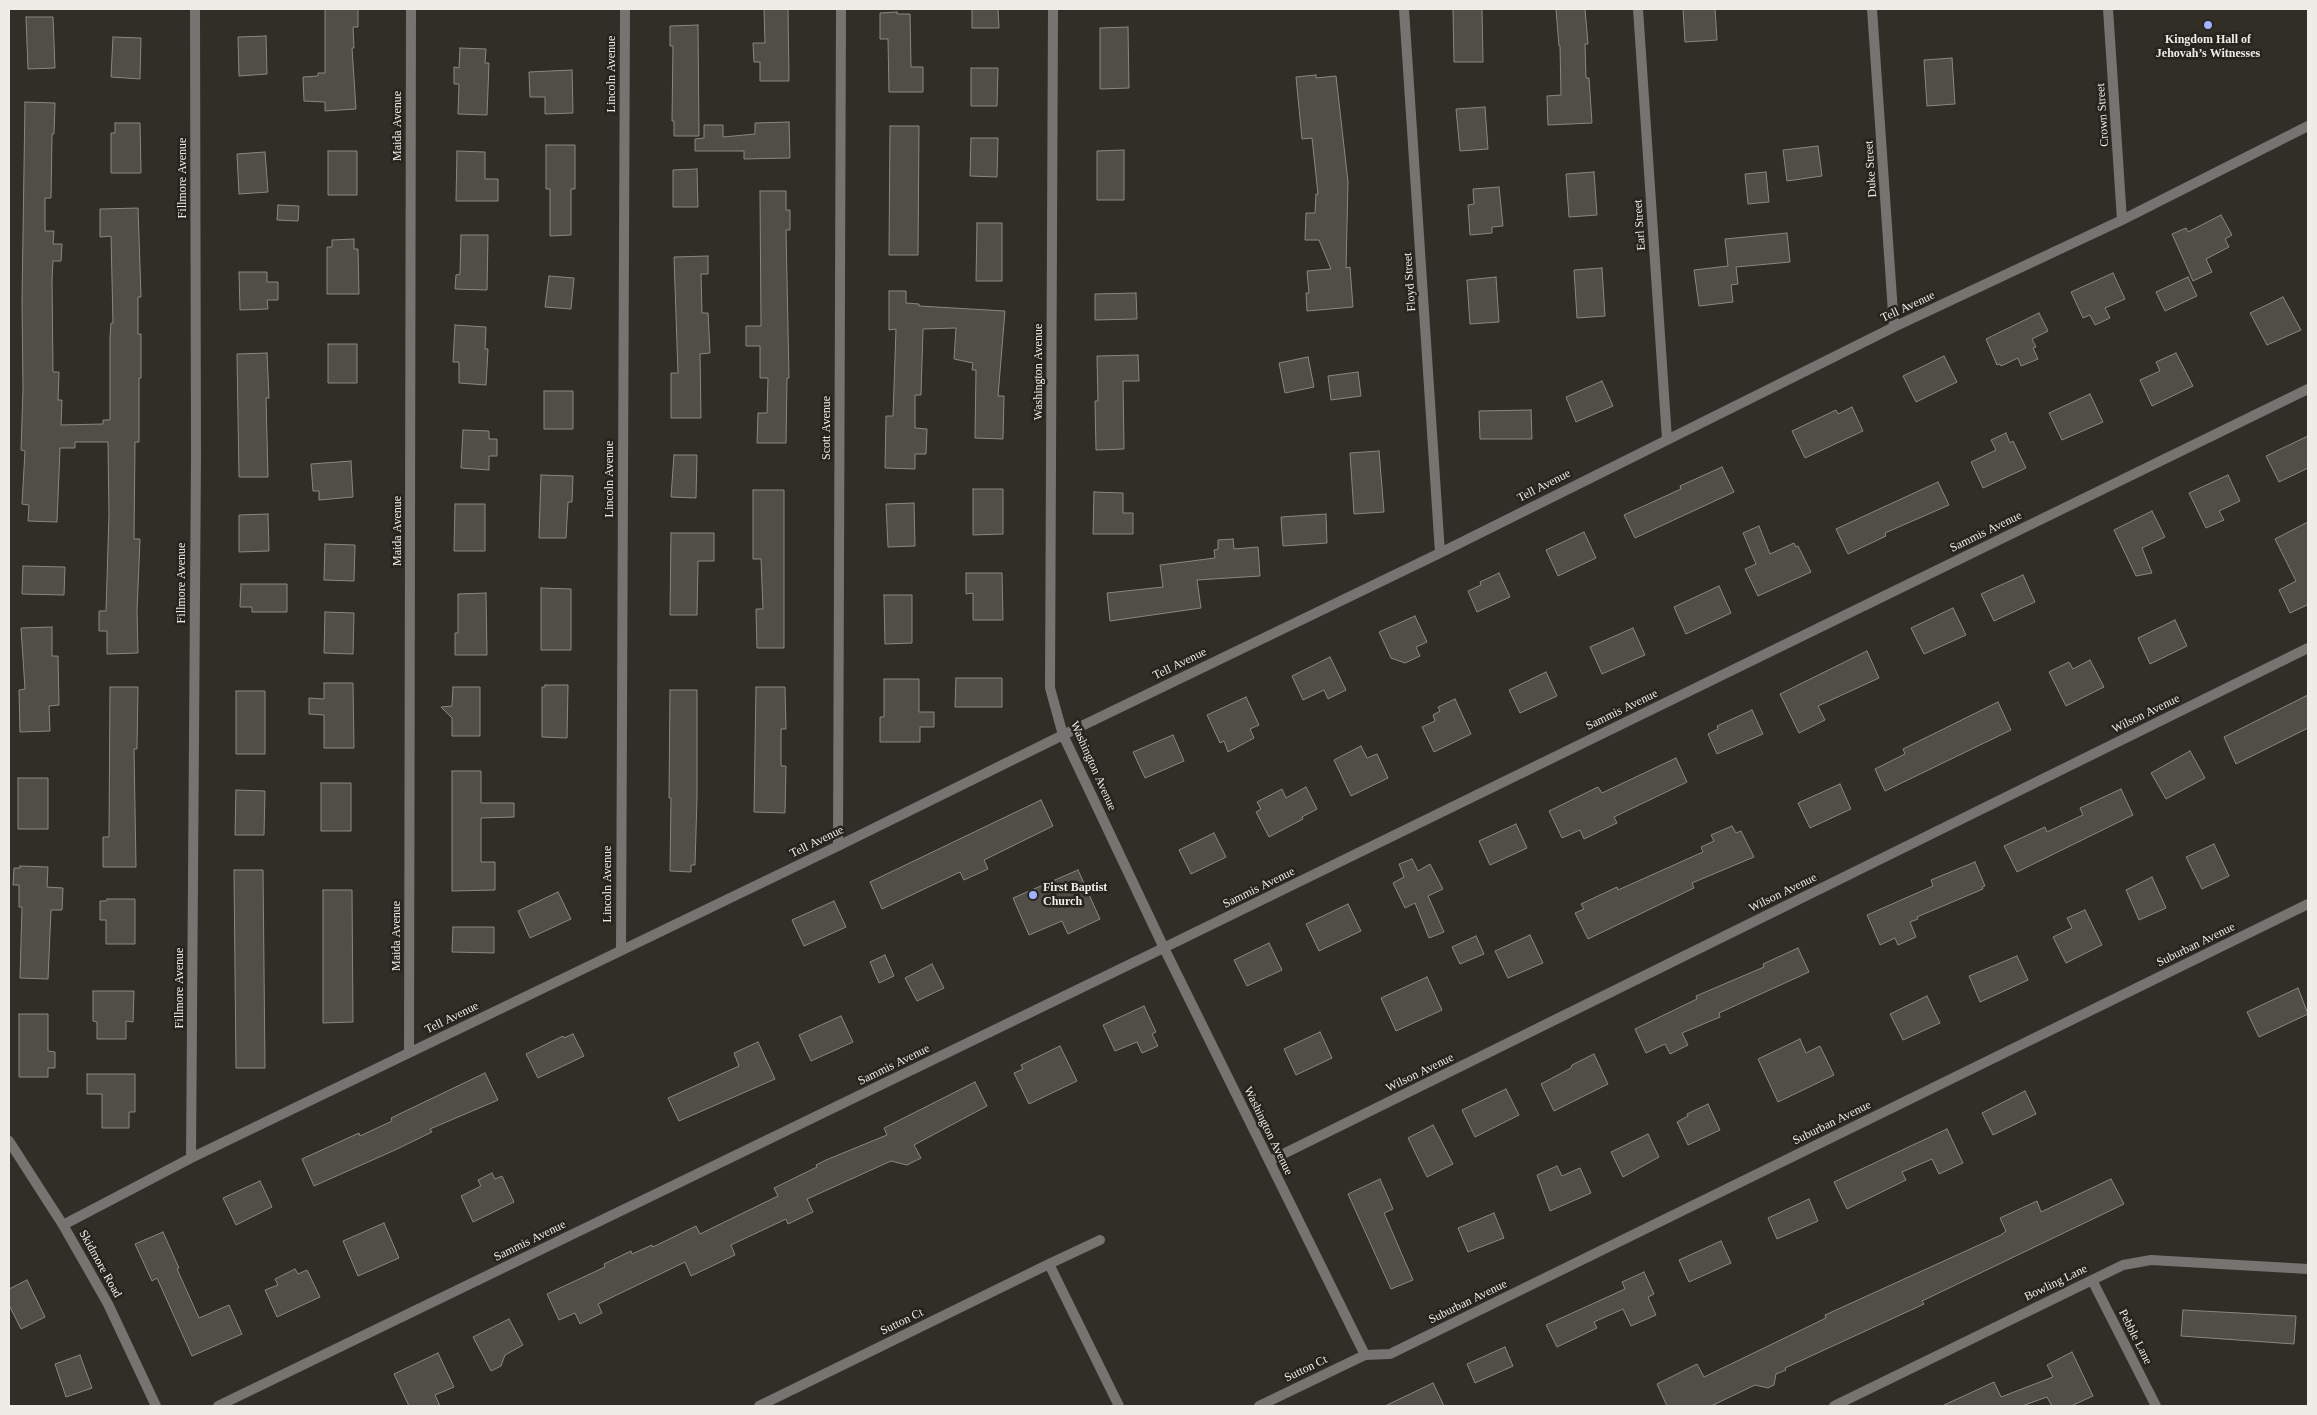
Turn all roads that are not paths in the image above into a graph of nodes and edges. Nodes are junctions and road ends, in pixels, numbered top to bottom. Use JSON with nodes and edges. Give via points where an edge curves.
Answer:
{"nodes":[{"id":1,"x":195,"y":9,"type":"edge"},
{"id":2,"x":411,"y":9,"type":"edge"},
{"id":3,"x":625,"y":9,"type":"edge"},
{"id":4,"x":841,"y":9,"type":"edge"},
{"id":5,"x":1053,"y":9,"type":"edge"},
{"id":6,"x":1404,"y":9,"type":"edge"},
{"id":7,"x":1638,"y":9,"type":"edge"},
{"id":8,"x":1872,"y":9,"type":"edge"},
{"id":9,"x":2108,"y":9,"type":"edge"},
{"id":10,"x":2308,"y":126,"type":"edge"},
{"id":11,"x":2122,"y":220,"type":"junction"},
{"id":12,"x":1894,"y":327,"type":"junction"},
{"id":13,"x":2308,"y":388,"type":"edge"},
{"id":14,"x":1667,"y":439,"type":"junction"},
{"id":15,"x":1440,"y":553,"type":"junction"},
{"id":16,"x":2308,"y":648,"type":"edge"},
{"id":17,"x":1063,"y":734,"type":"junction"},
{"id":18,"x":838,"y":846,"type":"junction"},
{"id":19,"x":2308,"y":904,"type":"edge"},
{"id":20,"x":1164,"y":948,"type":"junction"},
{"id":21,"x":621,"y":950,"type":"junction"},
{"id":22,"x":409,"y":1052,"type":"junction"},
{"id":23,"x":9,"y":1141,"type":"edge"},
{"id":24,"x":191,"y":1158,"type":"junction"},
{"id":25,"x":1269,"y":1162,"type":"junction"},
{"id":26,"x":63,"y":1225,"type":"junction"},
{"id":27,"x":1100,"y":1240,"type":"dead end"},
{"id":28,"x":1049,"y":1264,"type":"junction"},
{"id":29,"x":2308,"y":1269,"type":"edge"},
{"id":30,"x":2092,"y":1280,"type":"junction"},
{"id":31,"x":1364,"y":1355,"type":"junction"},
{"id":32,"x":764,"y":1405,"type":"edge"},
{"id":33,"x":156,"y":1406,"type":"edge"},
{"id":34,"x":218,"y":1406,"type":"edge"},
{"id":35,"x":1119,"y":1406,"type":"edge"},
{"id":36,"x":1259,"y":1406,"type":"edge"},
{"id":37,"x":1834,"y":1406,"type":"edge"},
{"id":38,"x":2156,"y":1406,"type":"edge"}],
"edges":[{"from":1,"to":24,"type":"street","name":"Fillmore Avenue","via":[[196,456]]},
{"from":2,"to":22,"type":"street","name":"Maida Avenue"},
{"from":3,"to":21,"type":"street","name":"Lincoln Avenue"},
{"from":4,"to":18,"type":"street","name":"Scott Avenue"},
{"from":5,"to":17,"type":"street","name":"Washington Avenue","via":[[1050,688]]},
{"from":6,"to":15,"type":"street","name":"Floyd Street"},
{"from":7,"to":14,"type":"street","name":"Earl Street"},
{"from":8,"to":12,"type":"street","name":"Duke Street"},
{"from":9,"to":11,"type":"street","name":"Crown Street"},
{"from":10,"to":11,"type":"street","name":"Tell Avenue"},
{"from":11,"to":12,"type":"street","name":"Tell Avenue"},
{"from":12,"to":14,"type":"street","name":"Tell Avenue"},
{"from":13,"to":20,"type":"street","name":"Sammis Avenue"},
{"from":14,"to":15,"type":"street","name":"Tell Avenue"},
{"from":15,"to":17,"type":"street","name":"Tell Avenue"},
{"from":16,"to":25,"type":"street","name":"Wilson Avenue"},
{"from":17,"to":18,"type":"street","name":"Tell Avenue"},
{"from":17,"to":20,"type":"street","name":"Washington Avenue"},
{"from":18,"to":21,"type":"street","name":"Tell Avenue"},
{"from":19,"to":31,"type":"street","name":"Suburban Avenue","via":[[1390,1354]]},
{"from":20,"to":25,"type":"street","name":"Washington Avenue"},
{"from":20,"to":34,"type":"street","name":"Sammis Avenue"},
{"from":21,"to":22,"type":"street","name":"Tell Avenue"},
{"from":22,"to":24,"type":"street","name":"Tell Avenue"},
{"from":23,"to":26,"type":"street","name":"Skidmore Road"},
{"from":24,"to":26,"type":"street","name":"Tell Avenue"},
{"from":25,"to":31,"type":"street","name":"Washington Avenue"},
{"from":26,"to":33,"type":"street","name":"Skidmore Road","via":[[108,1304]]},
{"from":27,"to":28,"type":"street","name":"Sutton Ct"},
{"from":28,"to":32,"type":"street","name":"Sutton Ct"},
{"from":28,"to":35,"type":"street"},
{"from":29,"to":30,"type":"street","name":"Bowling Lane","via":[[2151,1260],[2123,1265]]},
{"from":30,"to":37,"type":"street","name":"Bowling Lane"},
{"from":30,"to":38,"type":"street","name":"Pebble Lane"},
{"from":31,"to":36,"type":"street","name":"Sutton Ct"}]}
